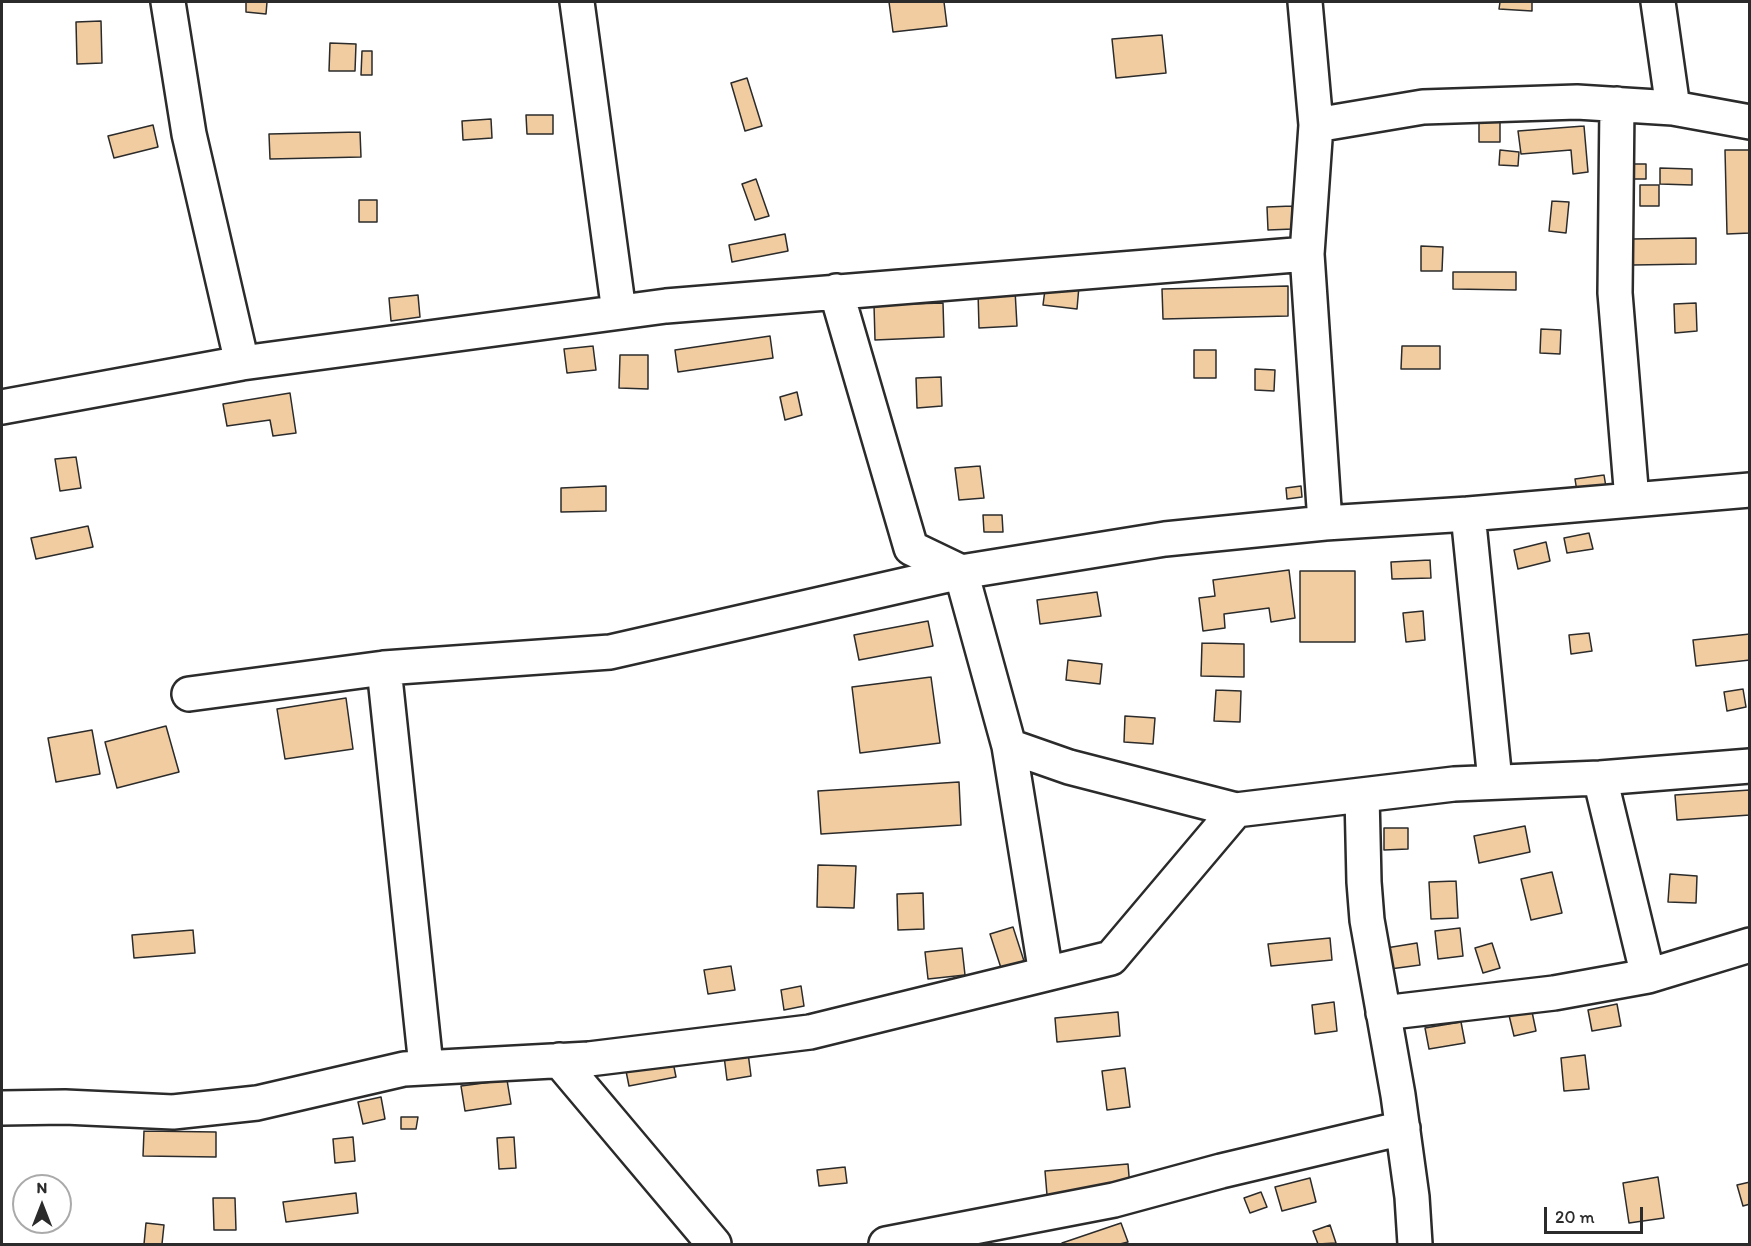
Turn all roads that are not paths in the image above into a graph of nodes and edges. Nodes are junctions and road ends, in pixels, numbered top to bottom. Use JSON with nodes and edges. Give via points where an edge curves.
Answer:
{"nodes":[{"id":1,"x":168,"y":2,"type":"edge"},
{"id":2,"x":577,"y":2,"type":"edge"},
{"id":3,"x":1305,"y":2,"type":"edge"},
{"id":4,"x":1658,"y":2,"type":"edge"},
{"id":5,"x":1617,"y":104,"type":"junction"},
{"id":6,"x":1673,"y":108,"type":"junction"},
{"id":7,"x":1749,"y":122,"type":"edge"},
{"id":8,"x":1316,"y":125,"type":"junction"},
{"id":9,"x":1307,"y":254,"type":"junction"},
{"id":10,"x":836,"y":291,"type":"junction"},
{"id":11,"x":620,"y":312,"type":"junction"},
{"id":12,"x":242,"y":363,"type":"junction"},
{"id":13,"x":2,"y":407,"type":"edge"},
{"id":14,"x":1749,"y":490,"type":"edge"},
{"id":15,"x":1632,"y":500,"type":"junction"},
{"id":16,"x":1468,"y":514,"type":"junction"},
{"id":17,"x":1325,"y":523,"type":"junction"},
{"id":18,"x":961,"y":572,"type":"junction"},
{"id":19,"x":384,"y":668,"type":"junction"},
{"id":20,"x":189,"y":694,"type":"dead end"},
{"id":21,"x":1009,"y":746,"type":"junction"},
{"id":22,"x":1749,"y":766,"type":"edge"},
{"id":23,"x":1600,"y":778,"type":"junction"},
{"id":24,"x":1495,"y":781,"type":"junction"},
{"id":25,"x":1362,"y":795,"type":"junction"},
{"id":26,"x":1236,"y":810,"type":"junction"},
{"id":27,"x":1749,"y":945,"type":"edge"},
{"id":28,"x":1046,"y":974,"type":"junction"},
{"id":29,"x":1648,"y":976,"type":"junction"},
{"id":30,"x":1383,"y":1013,"type":"junction"},
{"id":31,"x":559,"y":1060,"type":"junction"},
{"id":32,"x":426,"y":1066,"type":"junction"},
{"id":33,"x":2,"y":1108,"type":"edge"},
{"id":34,"x":1403,"y":1128,"type":"junction"},
{"id":35,"x":714,"y":1245,"type":"edge"},
{"id":36,"x":886,"y":1245,"type":"edge"},
{"id":37,"x":1415,"y":1245,"type":"edge"}],
"edges":[{"from":1,"to":12,"type":"street","via":[[189,134]]},
{"from":2,"to":11,"type":"street"},
{"from":3,"to":8,"type":"street"},
{"from":4,"to":6,"type":"street"},
{"from":5,"to":6,"type":"street"},
{"from":5,"to":8,"type":"street","via":[[1423,107]]},
{"from":5,"to":15,"type":"street","via":[[1615,293]]},
{"from":6,"to":7,"type":"street"},
{"from":8,"to":9,"type":"street"},
{"from":9,"to":10,"type":"street"},
{"from":9,"to":17,"type":"street"},
{"from":10,"to":11,"type":"street"},
{"from":10,"to":18,"type":"street","via":[[911,548]]},
{"from":11,"to":12,"type":"street"},
{"from":12,"to":13,"type":"street"},
{"from":14,"to":15,"type":"street"},
{"from":15,"to":16,"type":"street"},
{"from":16,"to":17,"type":"street"},
{"from":16,"to":24,"type":"street"},
{"from":17,"to":18,"type":"street","via":[[1165,539]]},
{"from":18,"to":19,"type":"street","via":[[610,652]]},
{"from":18,"to":21,"type":"street"},
{"from":19,"to":20,"type":"street"},
{"from":19,"to":32,"type":"street"},
{"from":21,"to":26,"type":"street","via":[[1069,767]]},
{"from":21,"to":28,"type":"street"},
{"from":22,"to":23,"type":"street"},
{"from":23,"to":24,"type":"street"},
{"from":23,"to":29,"type":"street"},
{"from":24,"to":25,"type":"street"},
{"from":25,"to":26,"type":"street"},
{"from":25,"to":30,"type":"street","via":[[1367,920]]},
{"from":26,"to":28,"type":"street","via":[[1111,958]]},
{"from":27,"to":29,"type":"street"},
{"from":28,"to":31,"type":"street","via":[[810,1032]]},
{"from":29,"to":30,"type":"street","via":[[1554,993]]},
{"from":30,"to":34,"type":"street"},
{"from":31,"to":32,"type":"street"},
{"from":31,"to":35,"type":"street"},
{"from":32,"to":33,"type":"street","via":[[257,1103],[173,1112]]},
{"from":34,"to":36,"type":"street","via":[[1113,1200]]},
{"from":34,"to":37,"type":"street"}]}
